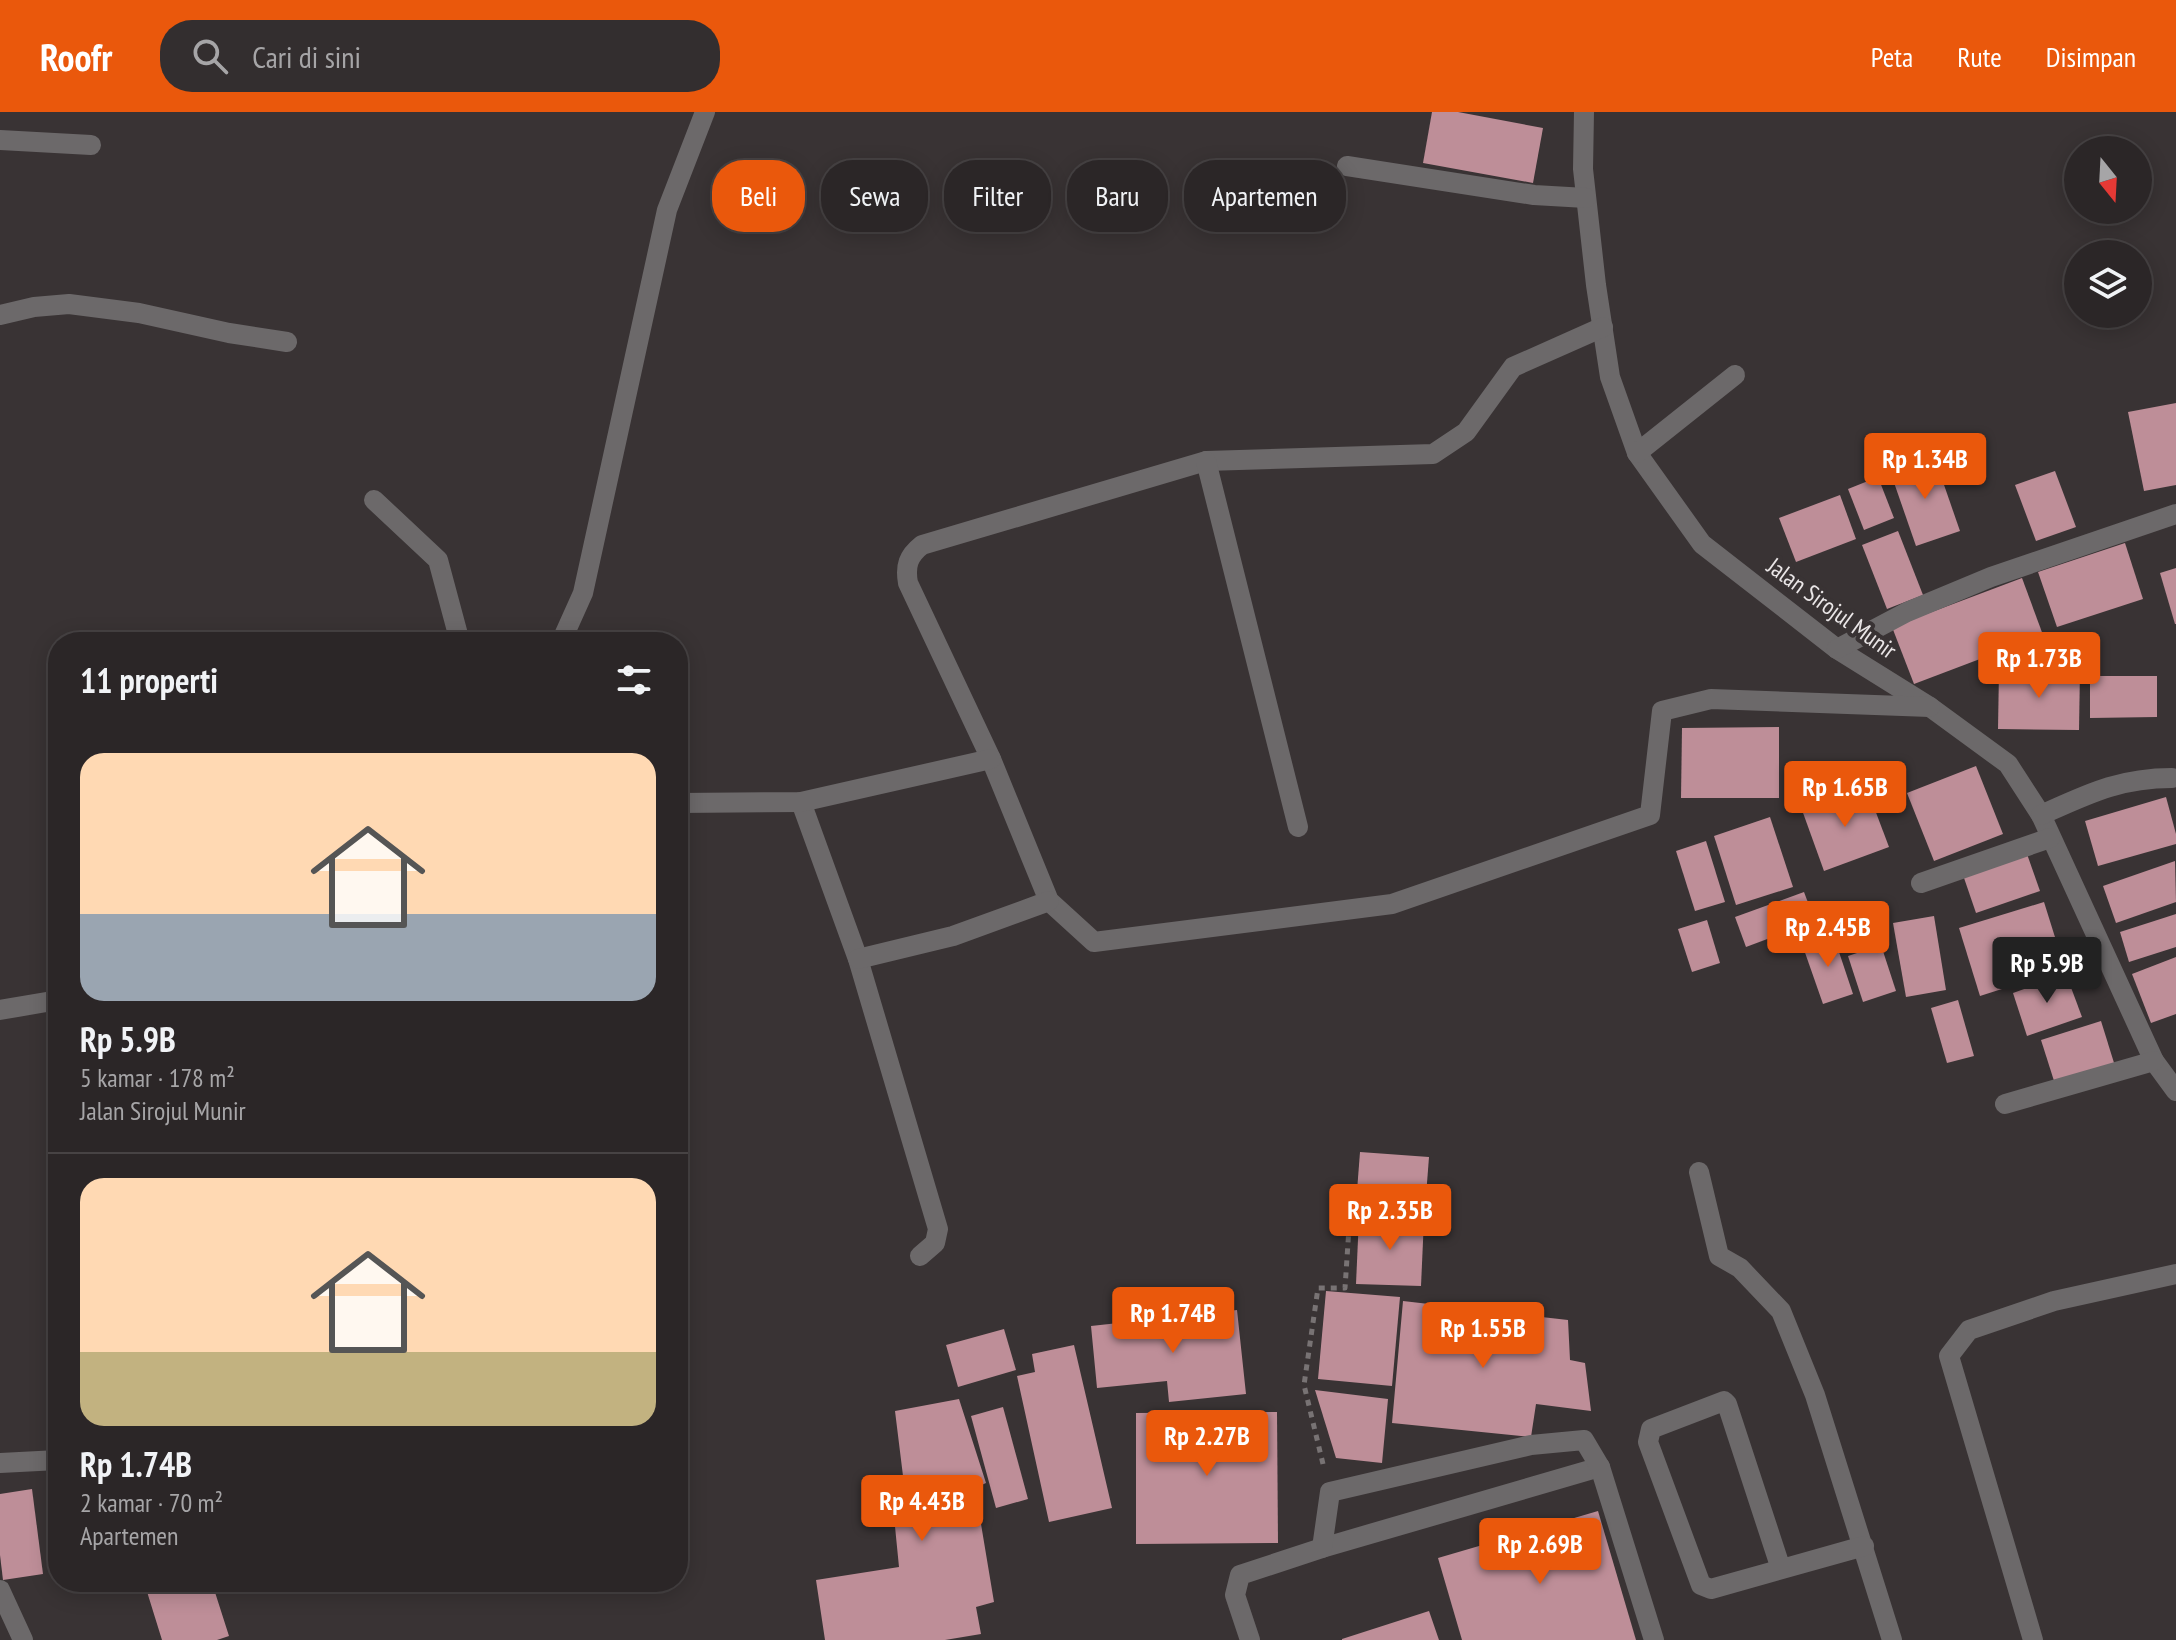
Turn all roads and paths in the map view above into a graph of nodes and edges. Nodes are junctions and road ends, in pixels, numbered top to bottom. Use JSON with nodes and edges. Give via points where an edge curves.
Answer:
{"nodes":[{"id":1,"x":705,"y":112,"type":"edge"},
{"id":2,"x":1584,"y":112,"type":"edge"},
{"id":3,"x":0,"y":140,"type":"edge"},
{"id":4,"x":91,"y":145,"type":"dead end"},
{"id":5,"x":1347,"y":166,"type":"dead end"},
{"id":6,"x":1586,"y":198,"type":"junction"},
{"id":7,"x":0,"y":315,"type":"edge"},
{"id":8,"x":1603,"y":327,"type":"junction"},
{"id":9,"x":287,"y":342,"type":"dead end"},
{"id":10,"x":1735,"y":375,"type":"dead end"},
{"id":11,"x":1637,"y":453,"type":"junction"},
{"id":12,"x":1206,"y":461,"type":"junction"},
{"id":13,"x":374,"y":500,"type":"dead end"},
{"id":14,"x":2176,"y":514,"type":"edge"},
{"id":15,"x":457,"y":632,"type":"edge"},
{"id":16,"x":565,"y":632,"type":"edge"},
{"id":17,"x":1837,"y":649,"type":"junction"},
{"id":18,"x":1930,"y":707,"type":"junction"},
{"id":19,"x":991,"y":759,"type":"junction"},
{"id":20,"x":2172,"y":778,"type":"dead end"},
{"id":21,"x":801,"y":802,"type":"junction"},
{"id":22,"x":688,"y":803,"type":"edge"},
{"id":23,"x":2041,"y":815,"type":"junction"},
{"id":24,"x":1298,"y":827,"type":"dead end"},
{"id":25,"x":2050,"y":838,"type":"junction"},
{"id":26,"x":1921,"y":883,"type":"dead end"},
{"id":27,"x":1049,"y":901,"type":"junction"},
{"id":28,"x":858,"y":959,"type":"junction"},
{"id":29,"x":48,"y":1002,"type":"edge"},
{"id":30,"x":0,"y":1010,"type":"edge"},
{"id":31,"x":2154,"y":1061,"type":"junction"},
{"id":32,"x":2176,"y":1091,"type":"edge"},
{"id":33,"x":2005,"y":1104,"type":"dead end"},
{"id":34,"x":1699,"y":1172,"type":"dead end"},
{"id":35,"x":1383,"y":1212,"type":"dead end"},
{"id":36,"x":920,"y":1256,"type":"dead end"},
{"id":37,"x":2176,"y":1274,"type":"edge"},
{"id":38,"x":48,"y":1461,"type":"edge"},
{"id":39,"x":0,"y":1463,"type":"edge"},
{"id":40,"x":1600,"y":1467,"type":"junction"},
{"id":41,"x":1330,"y":1492,"type":"junction"},
{"id":42,"x":1864,"y":1546,"type":"junction"},
{"id":43,"x":1322,"y":1548,"type":"junction"},
{"id":44,"x":1781,"y":1569,"type":"junction"},
{"id":45,"x":0,"y":1590,"type":"edge"},
{"id":46,"x":23,"y":1640,"type":"edge"},
{"id":47,"x":1250,"y":1640,"type":"edge"},
{"id":48,"x":1654,"y":1640,"type":"edge"},
{"id":49,"x":1892,"y":1640,"type":"edge"},
{"id":50,"x":2033,"y":1640,"type":"edge"}],
"edges":[{"from":1,"to":16,"type":"street","via":[[667,210],[583,593]]},
{"from":2,"to":6,"type":"street","name":"Jalan Sirojul Munir"},
{"from":3,"to":4,"type":"street"},
{"from":5,"to":6,"type":"street"},
{"from":6,"to":8,"type":"street","name":"Jalan Sirojul Munir"},
{"from":7,"to":9,"type":"street","via":[[69,304]]},
{"from":8,"to":11,"type":"street","name":"Jalan Sirojul Munir","via":[[1610,377]]},
{"from":8,"to":12,"type":"street","via":[[1513,367],[1466,432],[1433,454]]},
{"from":10,"to":11,"type":"street"},
{"from":11,"to":17,"type":"street","name":"Jalan Sirojul Munir","via":[[1702,544]]},
{"from":12,"to":19,"type":"street","via":[[922,545],[912,553],[908,583]]},
{"from":12,"to":24,"type":"street"},
{"from":13,"to":15,"type":"street","via":[[438,560]]},
{"from":14,"to":17,"type":"street","via":[[1991,577]]},
{"from":17,"to":18,"type":"street","name":"Jalan Sirojul Munir"},
{"from":18,"to":23,"type":"street","name":"Jalan Sirojul Munir","via":[[2008,764]]},
{"from":18,"to":27,"type":"street","via":[[1711,699],[1662,711],[1650,815],[1392,904],[1094,942]]},
{"from":19,"to":21,"type":"street"},
{"from":19,"to":27,"type":"street"},
{"from":20,"to":23,"type":"street","via":[[2142,778],[2101,788]]},
{"from":21,"to":22,"type":"street"},
{"from":21,"to":28,"type":"street"},
{"from":23,"to":25,"type":"street","name":"Jalan Sirojul Munir"},
{"from":25,"to":26,"type":"street"},
{"from":25,"to":31,"type":"street","name":"Jalan Sirojul Munir"},
{"from":27,"to":28,"type":"street","via":[[953,936]]},
{"from":28,"to":36,"type":"street","via":[[938,1229],[935,1243]]},
{"from":29,"to":30,"type":"street"},
{"from":31,"to":32,"type":"street","name":"Jalan Sirojul Munir"},
{"from":31,"to":33,"type":"street"},
{"from":34,"to":42,"type":"street","via":[[1719,1256],[1740,1268],[1781,1311],[1815,1395]]},
{"from":35,"to":41,"type":"path","via":[[1350,1213],[1345,1288],[1318,1288],[1304,1385]]},
{"from":37,"to":50,"type":"street","via":[[2054,1301],[1969,1330],[1949,1356]]},
{"from":38,"to":39,"type":"street"},
{"from":40,"to":41,"type":"street","via":[[1584,1440],[1531,1445]]},
{"from":40,"to":43,"type":"street"},
{"from":40,"to":48,"type":"street"},
{"from":41,"to":43,"type":"street"},
{"from":42,"to":44,"type":"street"},
{"from":42,"to":49,"type":"street"},
{"from":43,"to":47,"type":"street","via":[[1240,1575],[1235,1595]]},
{"from":44,"to":44,"type":"street","via":[[1711,1589],[1701,1585],[1648,1442],[1651,1429],[1727,1404]]},
{"from":45,"to":46,"type":"street"}]}
